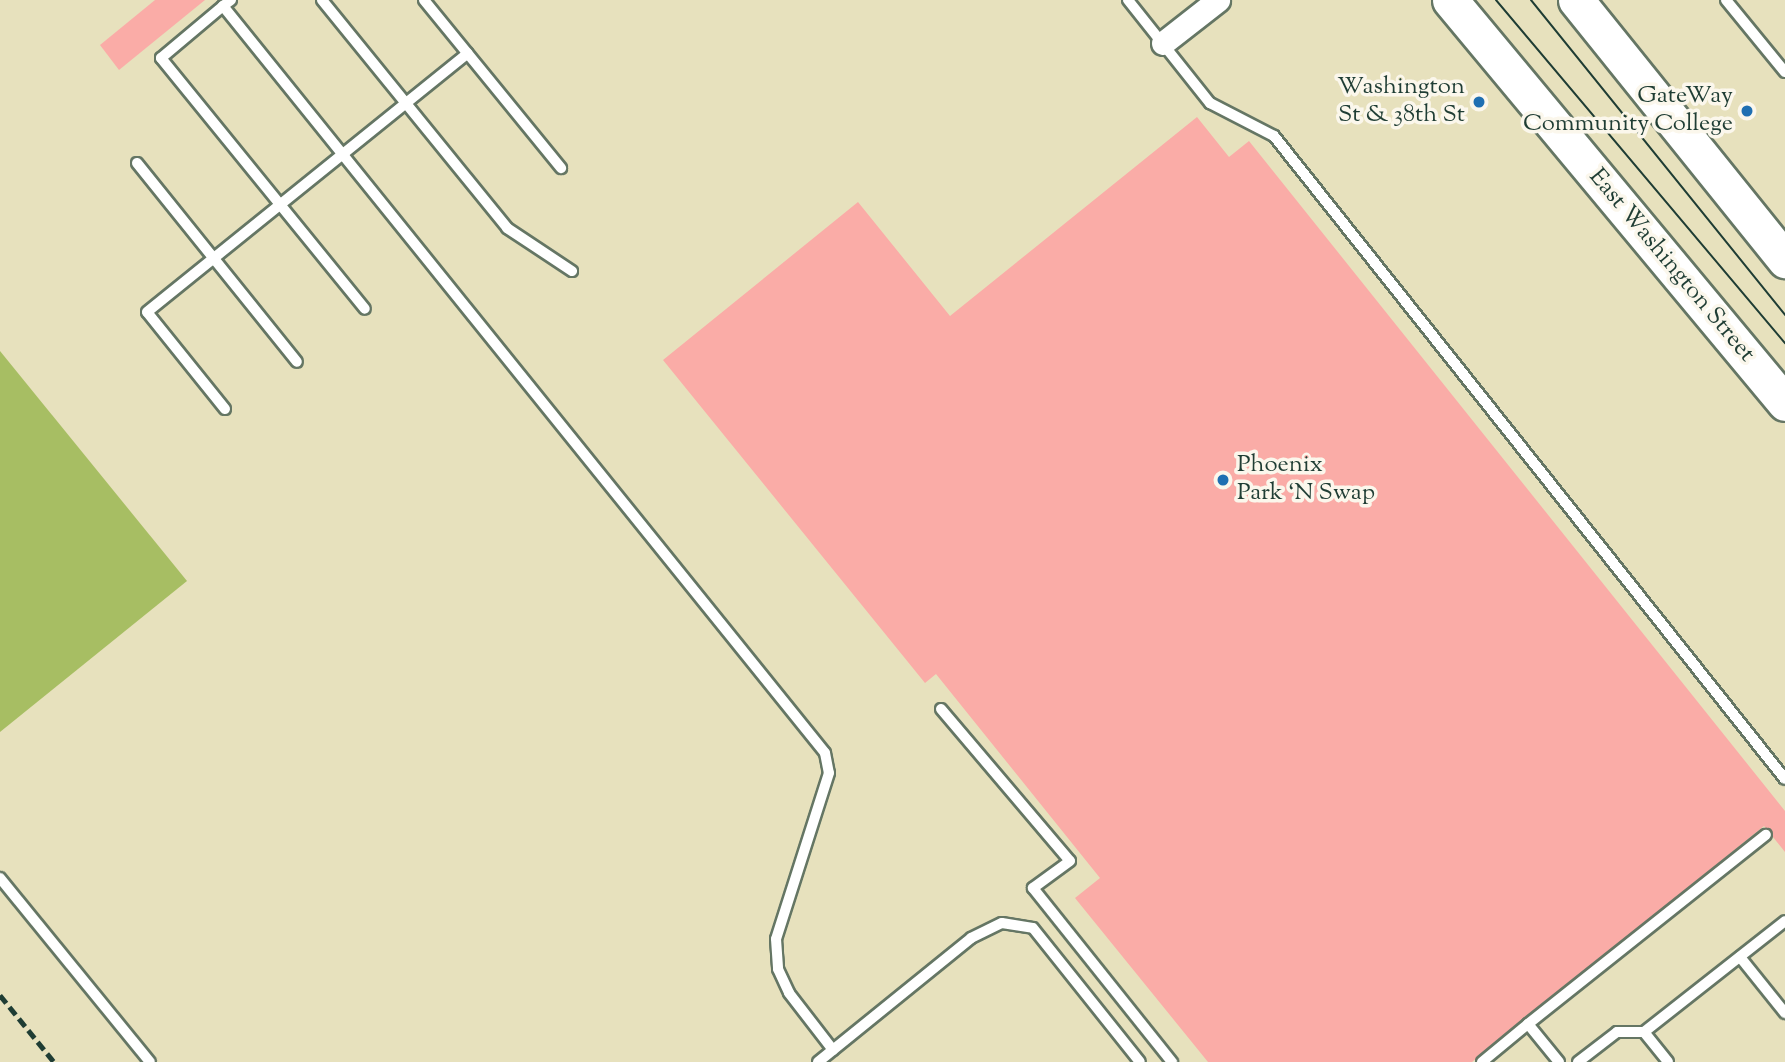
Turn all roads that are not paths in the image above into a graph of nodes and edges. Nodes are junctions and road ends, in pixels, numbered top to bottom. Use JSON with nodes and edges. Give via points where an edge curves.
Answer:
{"nodes":[{"id":1,"x":322,"y":0,"type":"edge"},
{"id":2,"x":424,"y":0,"type":"edge"},
{"id":3,"x":1128,"y":0,"type":"edge"},
{"id":4,"x":1218,"y":0,"type":"edge"},
{"id":5,"x":1450,"y":0,"type":"edge"},
{"id":6,"x":1576,"y":0,"type":"edge"},
{"id":7,"x":1726,"y":0,"type":"edge"},
{"id":8,"x":227,"y":3,"type":"edge"},
{"id":9,"x":1163,"y":43,"type":"junction"},
{"id":10,"x":468,"y":53,"type":"junction"},
{"id":11,"x":1785,"y":72,"type":"edge"},
{"id":12,"x":406,"y":103,"type":"junction"},
{"id":13,"x":343,"y":154,"type":"junction"},
{"id":14,"x":137,"y":163,"type":"dead end"},
{"id":15,"x":561,"y":168,"type":"dead end"},
{"id":16,"x":281,"y":205,"type":"junction"},
{"id":17,"x":214,"y":258,"type":"junction"},
{"id":18,"x":1785,"y":260,"type":"edge"},
{"id":19,"x":572,"y":271,"type":"dead end"},
{"id":20,"x":365,"y":309,"type":"dead end"},
{"id":21,"x":297,"y":362,"type":"dead end"},
{"id":22,"x":1785,"y":403,"type":"edge"},
{"id":23,"x":225,"y":409,"type":"dead end"},
{"id":24,"x":942,"y":709,"type":"dead end"},
{"id":25,"x":1785,"y":779,"type":"edge"},
{"id":26,"x":1766,"y":835,"type":"dead end"},
{"id":27,"x":0,"y":878,"type":"edge"},
{"id":28,"x":1785,"y":921,"type":"edge"},
{"id":29,"x":1740,"y":957,"type":"junction"},
{"id":30,"x":1785,"y":1013,"type":"edge"},
{"id":31,"x":1528,"y":1024,"type":"junction"},
{"id":32,"x":1644,"y":1032,"type":"junction"},
{"id":33,"x":834,"y":1050,"type":"junction"},
{"id":34,"x":150,"y":1062,"type":"edge"},
{"id":35,"x":818,"y":1062,"type":"edge"},
{"id":36,"x":1140,"y":1062,"type":"edge"},
{"id":37,"x":1172,"y":1062,"type":"edge"},
{"id":38,"x":1482,"y":1062,"type":"edge"},
{"id":39,"x":1559,"y":1062,"type":"edge"},
{"id":40,"x":1578,"y":1062,"type":"edge"},
{"id":41,"x":1668,"y":1062,"type":"edge"}],
"edges":[{"from":1,"to":12,"type":"lane"},
{"from":2,"to":10,"type":"lane"},
{"from":3,"to":9,"type":"lane"},
{"from":4,"to":9,"type":"street"},
{"from":5,"to":22,"type":"main road","name":"East Washington Street"},
{"from":6,"to":18,"type":"main road"},
{"from":7,"to":11,"type":"lane"},
{"from":8,"to":13,"type":"lane"},
{"from":8,"to":16,"type":"lane","via":[[161,58]]},
{"from":9,"to":25,"type":"lane","via":[[1210,103],[1274,136]]},
{"from":10,"to":12,"type":"lane"},
{"from":10,"to":15,"type":"lane"},
{"from":12,"to":13,"type":"lane"},
{"from":12,"to":19,"type":"lane","via":[[506,228]]},
{"from":13,"to":16,"type":"lane"},
{"from":13,"to":33,"type":"lane","via":[[825,752],[829,774],[776,939],[778,969],[789,993]]},
{"from":14,"to":17,"type":"lane"},
{"from":16,"to":17,"type":"lane"},
{"from":16,"to":20,"type":"lane"},
{"from":17,"to":21,"type":"lane"},
{"from":17,"to":23,"type":"lane","via":[[147,312]]},
{"from":24,"to":37,"type":"lane","via":[[1070,861],[1032,888]]},
{"from":26,"to":31,"type":"lane"},
{"from":27,"to":34,"type":"lane"},
{"from":28,"to":29,"type":"lane"},
{"from":29,"to":30,"type":"lane"},
{"from":29,"to":32,"type":"lane"},
{"from":31,"to":38,"type":"lane"},
{"from":31,"to":39,"type":"lane"},
{"from":32,"to":40,"type":"lane","via":[[1617,1032]]},
{"from":32,"to":41,"type":"lane"},
{"from":33,"to":35,"type":"lane"},
{"from":33,"to":36,"type":"lane","via":[[971,938],[1002,923],[1033,928]]}]}
